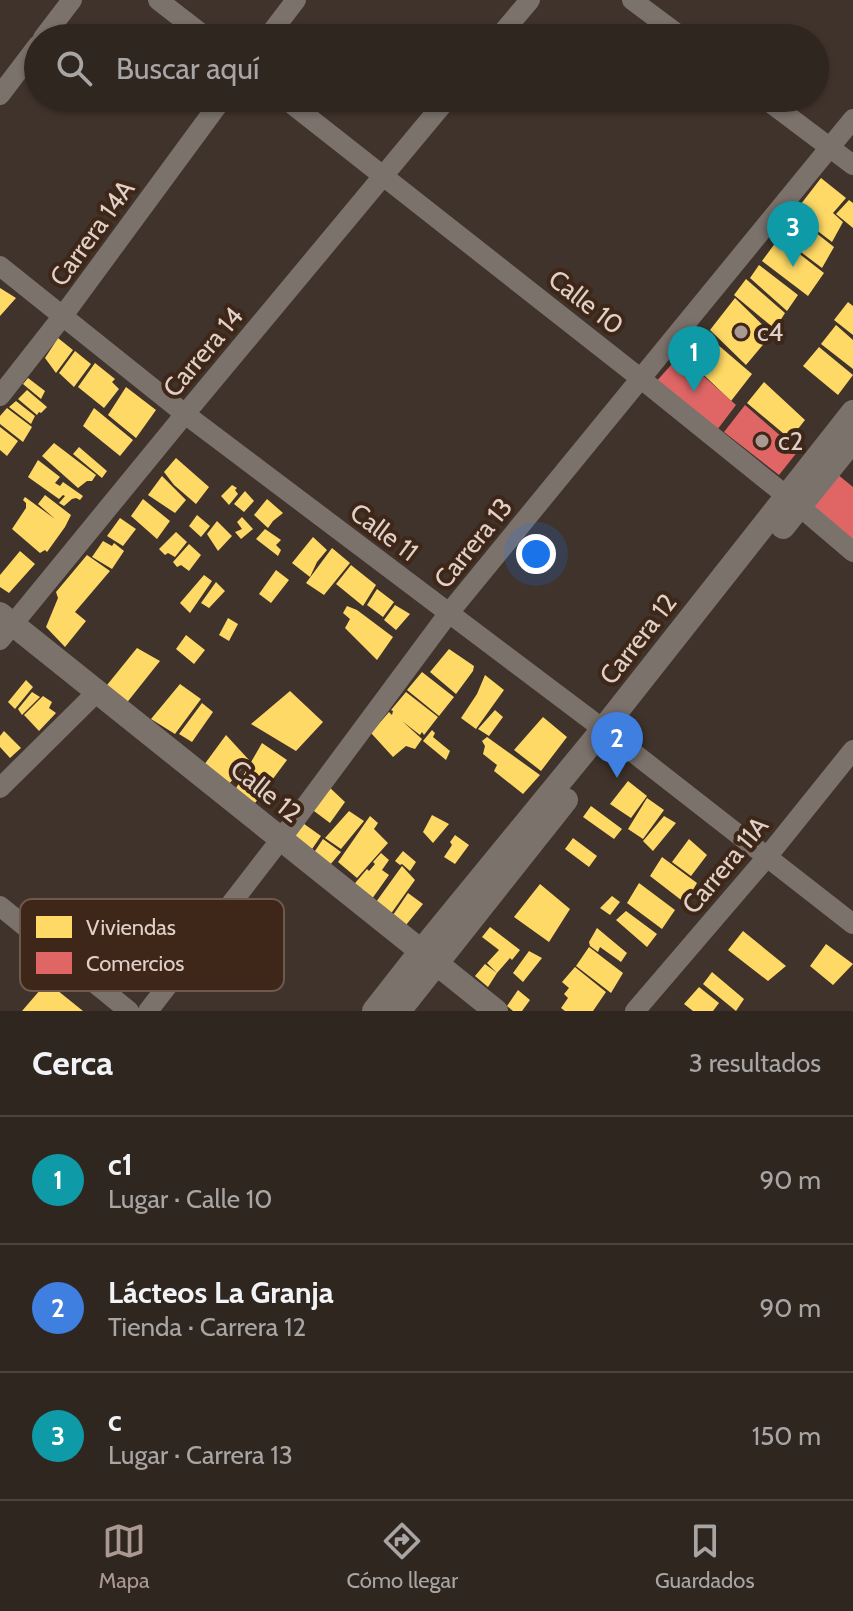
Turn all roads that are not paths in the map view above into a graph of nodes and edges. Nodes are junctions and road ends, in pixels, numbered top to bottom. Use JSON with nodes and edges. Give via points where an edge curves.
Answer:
{"nodes":[{"id":1,"x":72,"y":0,"type":"edge"},
{"id":2,"x":158,"y":0,"type":"edge"},
{"id":3,"x":296,"y":0,"type":"edge"},
{"id":4,"x":530,"y":0,"type":"edge"},
{"id":5,"x":632,"y":0,"type":"edge"},
{"id":6,"x":54,"y":24,"type":"edge"},
{"id":7,"x":189,"y":24,"type":"edge"},
{"id":8,"x":278,"y":24,"type":"edge"},
{"id":9,"x":510,"y":24,"type":"edge"},
{"id":10,"x":664,"y":24,"type":"edge"},
{"id":11,"x":24,"y":63,"type":"edge"},
{"id":12,"x":0,"y":95,"type":"edge"},
{"id":13,"x":213,"y":112,"type":"edge"},
{"id":14,"x":302,"y":112,"type":"edge"},
{"id":15,"x":436,"y":112,"type":"edge"},
{"id":16,"x":783,"y":112,"type":"edge"},
{"id":17,"x":853,"y":119,"type":"edge"},
{"id":18,"x":829,"y":147,"type":"junction"},
{"id":19,"x":853,"y":165,"type":"edge"},
{"id":20,"x":383,"y":175,"type":"junction"},
{"id":21,"x":0,"y":266,"type":"edge"},
{"id":22,"x":62,"y":317,"type":"junction"},
{"id":23,"x":640,"y":378,"type":"junction"},
{"id":24,"x":0,"y":396,"type":"edge"},
{"id":25,"x":853,"y":412,"type":"edge"},
{"id":26,"x":185,"y":414,"type":"junction"},
{"id":27,"x":853,"y":440,"type":"edge"},
{"id":28,"x":793,"y":500,"type":"junction"},
{"id":29,"x":853,"y":552,"type":"edge"},
{"id":30,"x":448,"y":614,"type":"junction"},
{"id":31,"x":4,"y":626,"type":"edge"},
{"id":32,"x":97,"y":692,"type":"junction"},
{"id":33,"x":609,"y":734,"type":"junction"},
{"id":34,"x":853,"y":750,"type":"edge"},
{"id":35,"x":0,"y":788,"type":"edge"},
{"id":36,"x":281,"y":839,"type":"junction"},
{"id":37,"x":767,"y":857,"type":"junction"},
{"id":38,"x":235,"y":899,"type":"edge"},
{"id":39,"x":0,"y":906,"type":"edge"},
{"id":40,"x":20,"y":922,"type":"edge"},
{"id":41,"x":853,"y":924,"type":"edge"},
{"id":42,"x":429,"y":957,"type":"junction"},
{"id":43,"x":104,"y":991,"type":"edge"},
{"id":44,"x":163,"y":991,"type":"edge"},
{"id":45,"x":129,"y":1011,"type":"edge"},
{"id":46,"x":148,"y":1011,"type":"edge"},
{"id":47,"x":374,"y":1011,"type":"edge"},
{"id":48,"x":399,"y":1011,"type":"edge"},
{"id":49,"x":496,"y":1011,"type":"edge"},
{"id":50,"x":635,"y":1011,"type":"edge"}],
"edges":[{"from":1,"to":6,"type":"street"},
{"from":2,"to":7,"type":"street"},
{"from":3,"to":8,"type":"street"},
{"from":4,"to":9,"type":"street"},
{"from":5,"to":10,"type":"street"},
{"from":11,"to":12,"type":"street"},
{"from":13,"to":22,"type":"street","name":"Carrera 14A"},
{"from":14,"to":20,"type":"street","name":"Calle 10"},
{"from":15,"to":20,"type":"street","name":"Carrera 14"},
{"from":16,"to":18,"type":"street"},
{"from":17,"to":18,"type":"street","name":"Carrera 13"},
{"from":18,"to":19,"type":"street"},
{"from":18,"to":23,"type":"street","name":"Carrera 13"},
{"from":20,"to":23,"type":"street","name":"Calle 10"},
{"from":20,"to":26,"type":"street","name":"Carrera 14"},
{"from":21,"to":22,"type":"street","name":"Calle 11"},
{"from":22,"to":24,"type":"street","name":"Carrera 14A"},
{"from":22,"to":26,"type":"street","name":"Calle 11"},
{"from":23,"to":28,"type":"street","name":"Calle 10"},
{"from":23,"to":30,"type":"street","name":"Carrera 13"},
{"from":25,"to":28,"type":"street","name":"Carrera 12"},
{"from":26,"to":30,"type":"street","name":"Calle 11"},
{"from":26,"to":31,"type":"street","name":"Carrera 14"},
{"from":27,"to":28,"type":"street","name":"Carrera 12"},
{"from":28,"to":29,"type":"street","name":"Calle 10"},
{"from":28,"to":33,"type":"street","name":"Carrera 12"},
{"from":30,"to":33,"type":"street","name":"Calle 11"},
{"from":30,"to":36,"type":"street","name":"Carrera 13"},
{"from":31,"to":32,"type":"street","name":"Calle 12"},
{"from":32,"to":35,"type":"street"},
{"from":32,"to":36,"type":"street","name":"Calle 12"},
{"from":33,"to":37,"type":"street","name":"Calle 11"},
{"from":33,"to":42,"type":"street","name":"Carrera 12"},
{"from":34,"to":37,"type":"street","name":"Carrera 11A"},
{"from":36,"to":38,"type":"street","name":"Carrera 13"},
{"from":36,"to":42,"type":"street","name":"Calle 12"},
{"from":37,"to":41,"type":"street","name":"Calle 11"},
{"from":37,"to":50,"type":"street","name":"Carrera 11A"},
{"from":39,"to":40,"type":"street"},
{"from":42,"to":47,"type":"street","name":"Carrera 12"},
{"from":42,"to":48,"type":"street","name":"Carrera 12"},
{"from":42,"to":49,"type":"street","name":"Calle 12"},
{"from":43,"to":45,"type":"street"},
{"from":44,"to":46,"type":"street","name":"Carrera 13"}]}
